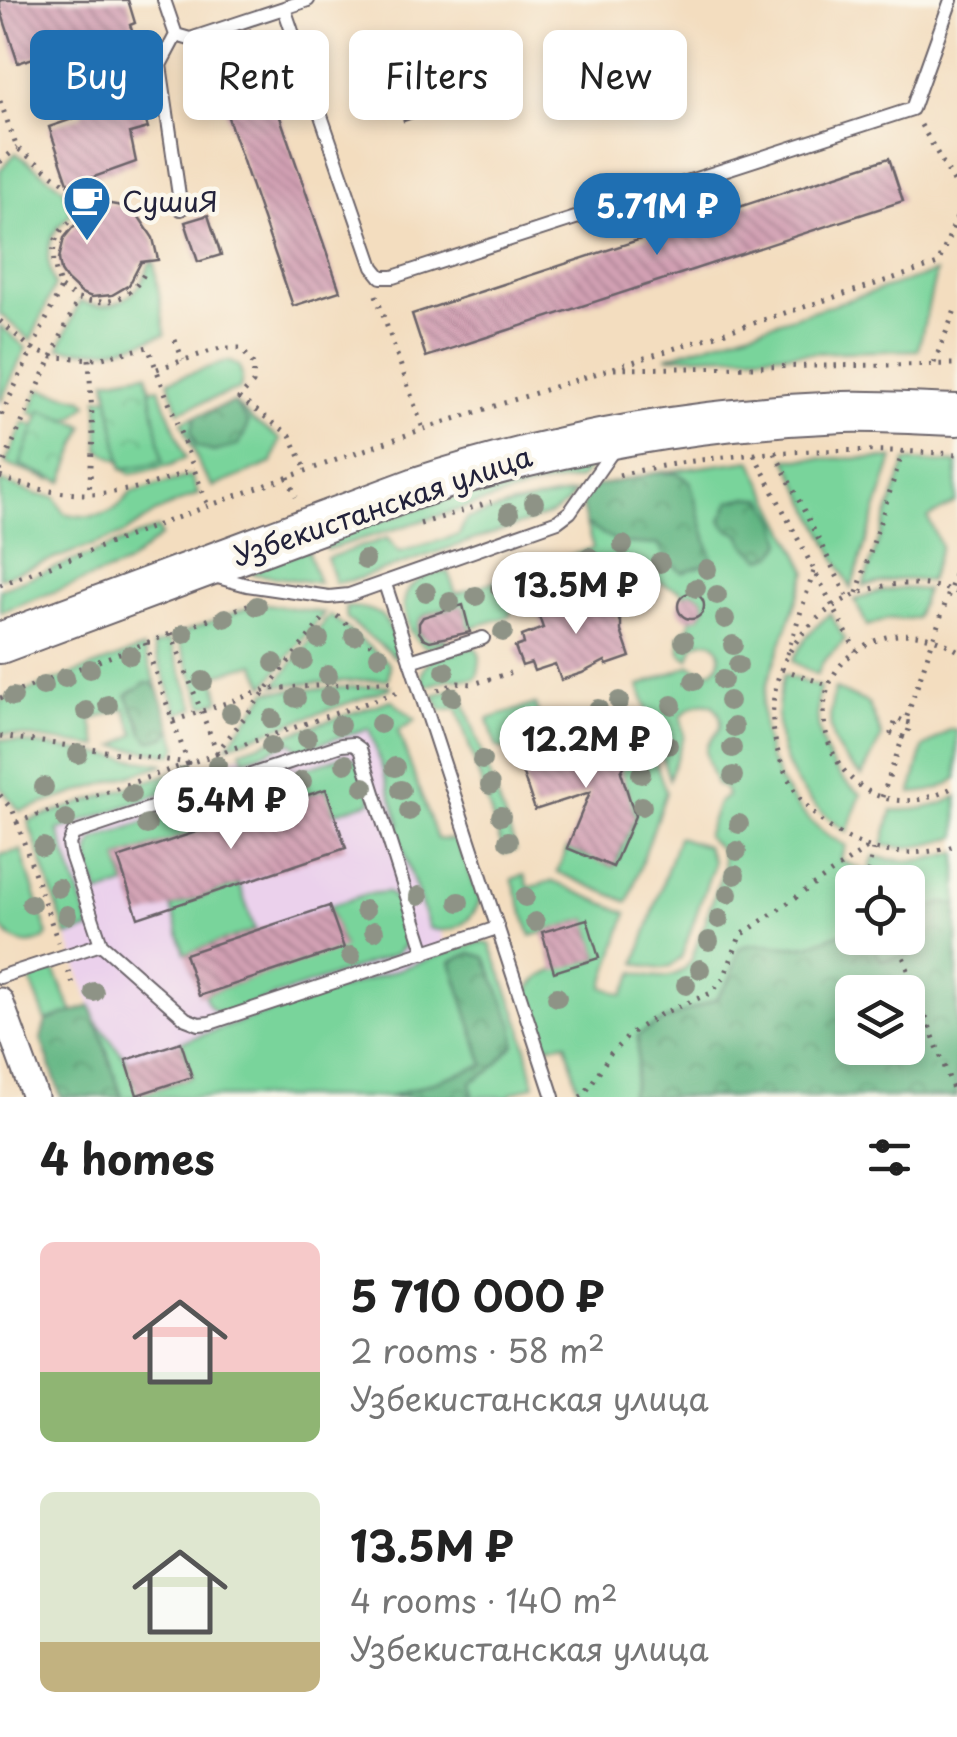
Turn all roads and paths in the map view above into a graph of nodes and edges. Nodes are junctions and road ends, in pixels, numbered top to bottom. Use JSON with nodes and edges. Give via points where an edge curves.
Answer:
{"nodes":[{"id":1,"x":164,"y":0,"type":"edge"},
{"id":2,"x":308,"y":0,"type":"edge"},
{"id":3,"x":950,"y":0,"type":"edge"},
{"id":4,"x":284,"y":8,"type":"junction"},
{"id":5,"x":176,"y":36,"type":"junction"},
{"id":6,"x":0,"y":101,"type":"edge"},
{"id":7,"x":912,"y":109,"type":"junction"},
{"id":8,"x":18,"y":148,"type":"junction"},
{"id":9,"x":0,"y":162,"type":"edge"},
{"id":10,"x":957,"y":188,"type":"edge"},
{"id":11,"x":181,"y":209,"type":"dead end"},
{"id":12,"x":957,"y":216,"type":"edge"},
{"id":13,"x":144,"y":274,"type":"dead end"},
{"id":14,"x":60,"y":288,"type":"junction"},
{"id":15,"x":78,"y":299,"type":"junction"},
{"id":16,"x":957,"y":305,"type":"edge"},
{"id":17,"x":0,"y":321,"type":"edge"},
{"id":18,"x":175,"y":340,"type":"dead end"},
{"id":19,"x":32,"y":349,"type":"junction"},
{"id":20,"x":52,"y":358,"type":"junction"},
{"id":21,"x":89,"y":359,"type":"junction"},
{"id":22,"x":183,"y":360,"type":"junction"},
{"id":23,"x":934,"y":363,"type":"junction"},
{"id":24,"x":957,"y":364,"type":"edge"},
{"id":25,"x":157,"y":369,"type":"junction"},
{"id":26,"x":606,"y":369,"type":"junction"},
{"id":27,"x":1,"y":415,"type":"edge"},
{"id":28,"x":957,"y":415,"type":"edge"},
{"id":29,"x":21,"y":423,"type":"junction"},
{"id":30,"x":623,"y":436,"type":"junction"},
{"id":31,"x":903,"y":451,"type":"junction"},
{"id":32,"x":775,"y":452,"type":"junction"},
{"id":33,"x":754,"y":454,"type":"junction"},
{"id":34,"x":957,"y":454,"type":"edge"},
{"id":35,"x":194,"y":469,"type":"junction"},
{"id":36,"x":306,"y":470,"type":"junction"},
{"id":37,"x":0,"y":474,"type":"edge"},
{"id":38,"x":288,"y":477,"type":"junction"},
{"id":39,"x":590,"y":482,"type":"junction"},
{"id":40,"x":89,"y":495,"type":"junction"},
{"id":41,"x":496,"y":501,"type":"dead end"},
{"id":42,"x":208,"y":506,"type":"junction"},
{"id":43,"x":418,"y":525,"type":"dead end"},
{"id":44,"x":308,"y":528,"type":"junction"},
{"id":45,"x":957,"y":569,"type":"edge"},
{"id":46,"x":193,"y":570,"type":"junction"},
{"id":47,"x":814,"y":570,"type":"junction"},
{"id":48,"x":385,"y":584,"type":"junction"},
{"id":49,"x":0,"y":585,"type":"edge"},
{"id":50,"x":953,"y":591,"type":"edge"},
{"id":51,"x":857,"y":594,"type":"junction"},
{"id":52,"x":848,"y":598,"type":"junction"},
{"id":53,"x":260,"y":600,"type":"dead end"},
{"id":54,"x":832,"y":607,"type":"junction"},
{"id":55,"x":172,"y":634,"type":"junction"},
{"id":56,"x":484,"y":638,"type":"dead end"},
{"id":57,"x":933,"y":638,"type":"junction"},
{"id":58,"x":0,"y":643,"type":"edge"},
{"id":59,"x":145,"y":643,"type":"junction"},
{"id":60,"x":957,"y":650,"type":"edge"},
{"id":61,"x":856,"y":651,"type":"junction"},
{"id":62,"x":410,"y":661,"type":"junction"},
{"id":63,"x":392,"y":662,"type":"dead end"},
{"id":64,"x":782,"y":670,"type":"junction"},
{"id":65,"x":510,"y":673,"type":"dead end"},
{"id":66,"x":830,"y":686,"type":"junction"},
{"id":67,"x":267,"y":689,"type":"junction"},
{"id":68,"x":402,"y":691,"type":"junction"},
{"id":69,"x":422,"y":696,"type":"junction"},
{"id":70,"x":0,"y":698,"type":"edge"},
{"id":71,"x":201,"y":711,"type":"junction"},
{"id":72,"x":173,"y":720,"type":"junction"},
{"id":73,"x":905,"y":722,"type":"junction"},
{"id":74,"x":0,"y":736,"type":"edge"},
{"id":75,"x":902,"y":737,"type":"junction"},
{"id":76,"x":217,"y":752,"type":"junction"},
{"id":77,"x":188,"y":763,"type":"junction"},
{"id":78,"x":957,"y":785,"type":"edge"},
{"id":79,"x":0,"y":795,"type":"edge"},
{"id":80,"x":882,"y":797,"type":"junction"},
{"id":81,"x":17,"y":822,"type":"junction"},
{"id":82,"x":957,"y":845,"type":"edge"},
{"id":83,"x":870,"y":848,"type":"junction"},
{"id":84,"x":869,"y":865,"type":"edge"},
{"id":85,"x":498,"y":928,"type":"junction"},
{"id":86,"x":101,"y":944,"type":"junction"},
{"id":87,"x":425,"y":953,"type":"junction"},
{"id":88,"x":902,"y":955,"type":"edge"},
{"id":89,"x":63,"y":956,"type":"junction"},
{"id":90,"x":0,"y":978,"type":"edge"},
{"id":91,"x":73,"y":984,"type":"dead end"},
{"id":92,"x":0,"y":1001,"type":"edge"},
{"id":93,"x":34,"y":1097,"type":"edge"},
{"id":94,"x":553,"y":1097,"type":"edge"},
{"id":95,"x":580,"y":1097,"type":"edge"},
{"id":96,"x":956,"y":1097,"type":"edge"}],
"edges":[{"from":1,"to":5,"type":"lane"},
{"from":2,"to":4,"type":"lane"},
{"from":3,"to":7,"type":"lane"},
{"from":4,"to":5,"type":"lane","via":[[190,39]]},
{"from":4,"to":7,"type":"lane","via":[[381,277]]},
{"from":5,"to":11,"type":"lane","via":[[160,65]]},
{"from":6,"to":8,"type":"path"},
{"from":7,"to":10,"type":"path"},
{"from":8,"to":9,"type":"path"},
{"from":8,"to":14,"type":"path","via":[[68,186],[80,215],[55,240],[52,265]]},
{"from":12,"to":26,"type":"path","via":[[938,264]]},
{"from":13,"to":15,"type":"path","via":[[117,301]]},
{"from":14,"to":15,"type":"path"},
{"from":14,"to":19,"type":"path"},
{"from":15,"to":20,"type":"path"},
{"from":16,"to":23,"type":"path"},
{"from":17,"to":19,"type":"path"},
{"from":18,"to":22,"type":"path"},
{"from":19,"to":20,"type":"path"},
{"from":19,"to":27,"type":"path"},
{"from":20,"to":21,"type":"path"},
{"from":20,"to":29,"type":"path"},
{"from":21,"to":25,"type":"path","via":[[148,347]]},
{"from":21,"to":40,"type":"path"},
{"from":22,"to":25,"type":"path"},
{"from":22,"to":36,"type":"path","via":[[241,348],[254,365],[253,383],[239,398],[290,435]]},
{"from":23,"to":24,"type":"path"},
{"from":23,"to":26,"type":"path"},
{"from":25,"to":35,"type":"path"},
{"from":26,"to":36,"type":"path"},
{"from":27,"to":29,"type":"path"},
{"from":28,"to":30,"type":"main road","name":"Узбекистанская улица","via":[[845,412]]},
{"from":29,"to":37,"type":"path"},
{"from":30,"to":39,"type":"lane"},
{"from":30,"to":44,"type":"main road","name":"Узбекистанская улица","via":[[486,465]]},
{"from":31,"to":32,"type":"path"},
{"from":31,"to":34,"type":"path"},
{"from":31,"to":51,"type":"path"},
{"from":32,"to":33,"type":"path"},
{"from":32,"to":52,"type":"path"},
{"from":33,"to":39,"type":"path"},
{"from":33,"to":47,"type":"path"},
{"from":35,"to":40,"type":"path"},
{"from":35,"to":42,"type":"path"},
{"from":36,"to":38,"type":"path"},
{"from":37,"to":40,"type":"path","via":[[40,490]]},
{"from":38,"to":42,"type":"path"},
{"from":38,"to":44,"type":"path"},
{"from":39,"to":48,"type":"lane","via":[[558,521]]},
{"from":41,"to":43,"type":"path"},
{"from":42,"to":49,"type":"path"},
{"from":44,"to":46,"type":"main road","name":"Узбекистанская улица"},
{"from":45,"to":50,"type":"path"},
{"from":46,"to":48,"type":"lane","via":[[329,596]]},
{"from":46,"to":58,"type":"main road","name":"Узбекистанская улица"},
{"from":47,"to":54,"type":"path"},
{"from":47,"to":64,"type":"path"},
{"from":48,"to":62,"type":"lane"},
{"from":50,"to":51,"type":"path","via":[[904,583]]},
{"from":50,"to":57,"type":"path"},
{"from":51,"to":52,"type":"path"},
{"from":52,"to":54,"type":"path"},
{"from":53,"to":55,"type":"path"},
{"from":54,"to":61,"type":"path"},
{"from":54,"to":64,"type":"path","via":[[808,628]]},
{"from":55,"to":59,"type":"path"},
{"from":55,"to":71,"type":"path"},
{"from":56,"to":62,"type":"lane"},
{"from":57,"to":60,"type":"path"},
{"from":57,"to":61,"type":"path","via":[[890,636]]},
{"from":57,"to":73,"type":"path"},
{"from":59,"to":70,"type":"path"},
{"from":59,"to":72,"type":"path"},
{"from":61,"to":66,"type":"path"},
{"from":62,"to":69,"type":"lane"},
{"from":63,"to":67,"type":"path","via":[[330,610]]},
{"from":64,"to":66,"type":"path"},
{"from":64,"to":83,"type":"path","via":[[773,715],[784,772],[813,815]]},
{"from":65,"to":69,"type":"path"},
{"from":66,"to":80,"type":"path","via":[[827,742],[855,782]]},
{"from":67,"to":68,"type":"path","via":[[398,681]]},
{"from":67,"to":71,"type":"path"},
{"from":67,"to":76,"type":"path"},
{"from":68,"to":69,"type":"path","via":[[409,700]]},
{"from":68,"to":76,"type":"path"},
{"from":69,"to":85,"type":"lane"},
{"from":71,"to":72,"type":"path"},
{"from":71,"to":76,"type":"path"},
{"from":72,"to":77,"type":"path"},
{"from":73,"to":75,"type":"path","via":[[911,723]]},
{"from":73,"to":75,"type":"path","via":[[897,718],[891,733]]},
{"from":74,"to":77,"type":"path"},
{"from":75,"to":80,"type":"path"},
{"from":76,"to":77,"type":"path"},
{"from":77,"to":81,"type":"path"},
{"from":78,"to":80,"type":"path","via":[[920,800]]},
{"from":79,"to":81,"type":"path"},
{"from":81,"to":89,"type":"path"},
{"from":82,"to":83,"type":"path","via":[[911,854]]},
{"from":83,"to":84,"type":"path"},
{"from":83,"to":95,"type":"path","via":[[740,936],[711,993],[635,1030]]},
{"from":85,"to":87,"type":"lane"},
{"from":85,"to":94,"type":"lane"},
{"from":86,"to":87,"type":"lane","via":[[199,1024]]},
{"from":86,"to":87,"type":"lane","via":[[71,855],[74,834],[352,744],[360,749]]},
{"from":86,"to":89,"type":"lane"},
{"from":88,"to":96,"type":"path"},
{"from":89,"to":90,"type":"lane"},
{"from":89,"to":91,"type":"path"},
{"from":92,"to":93,"type":"street"}]}
